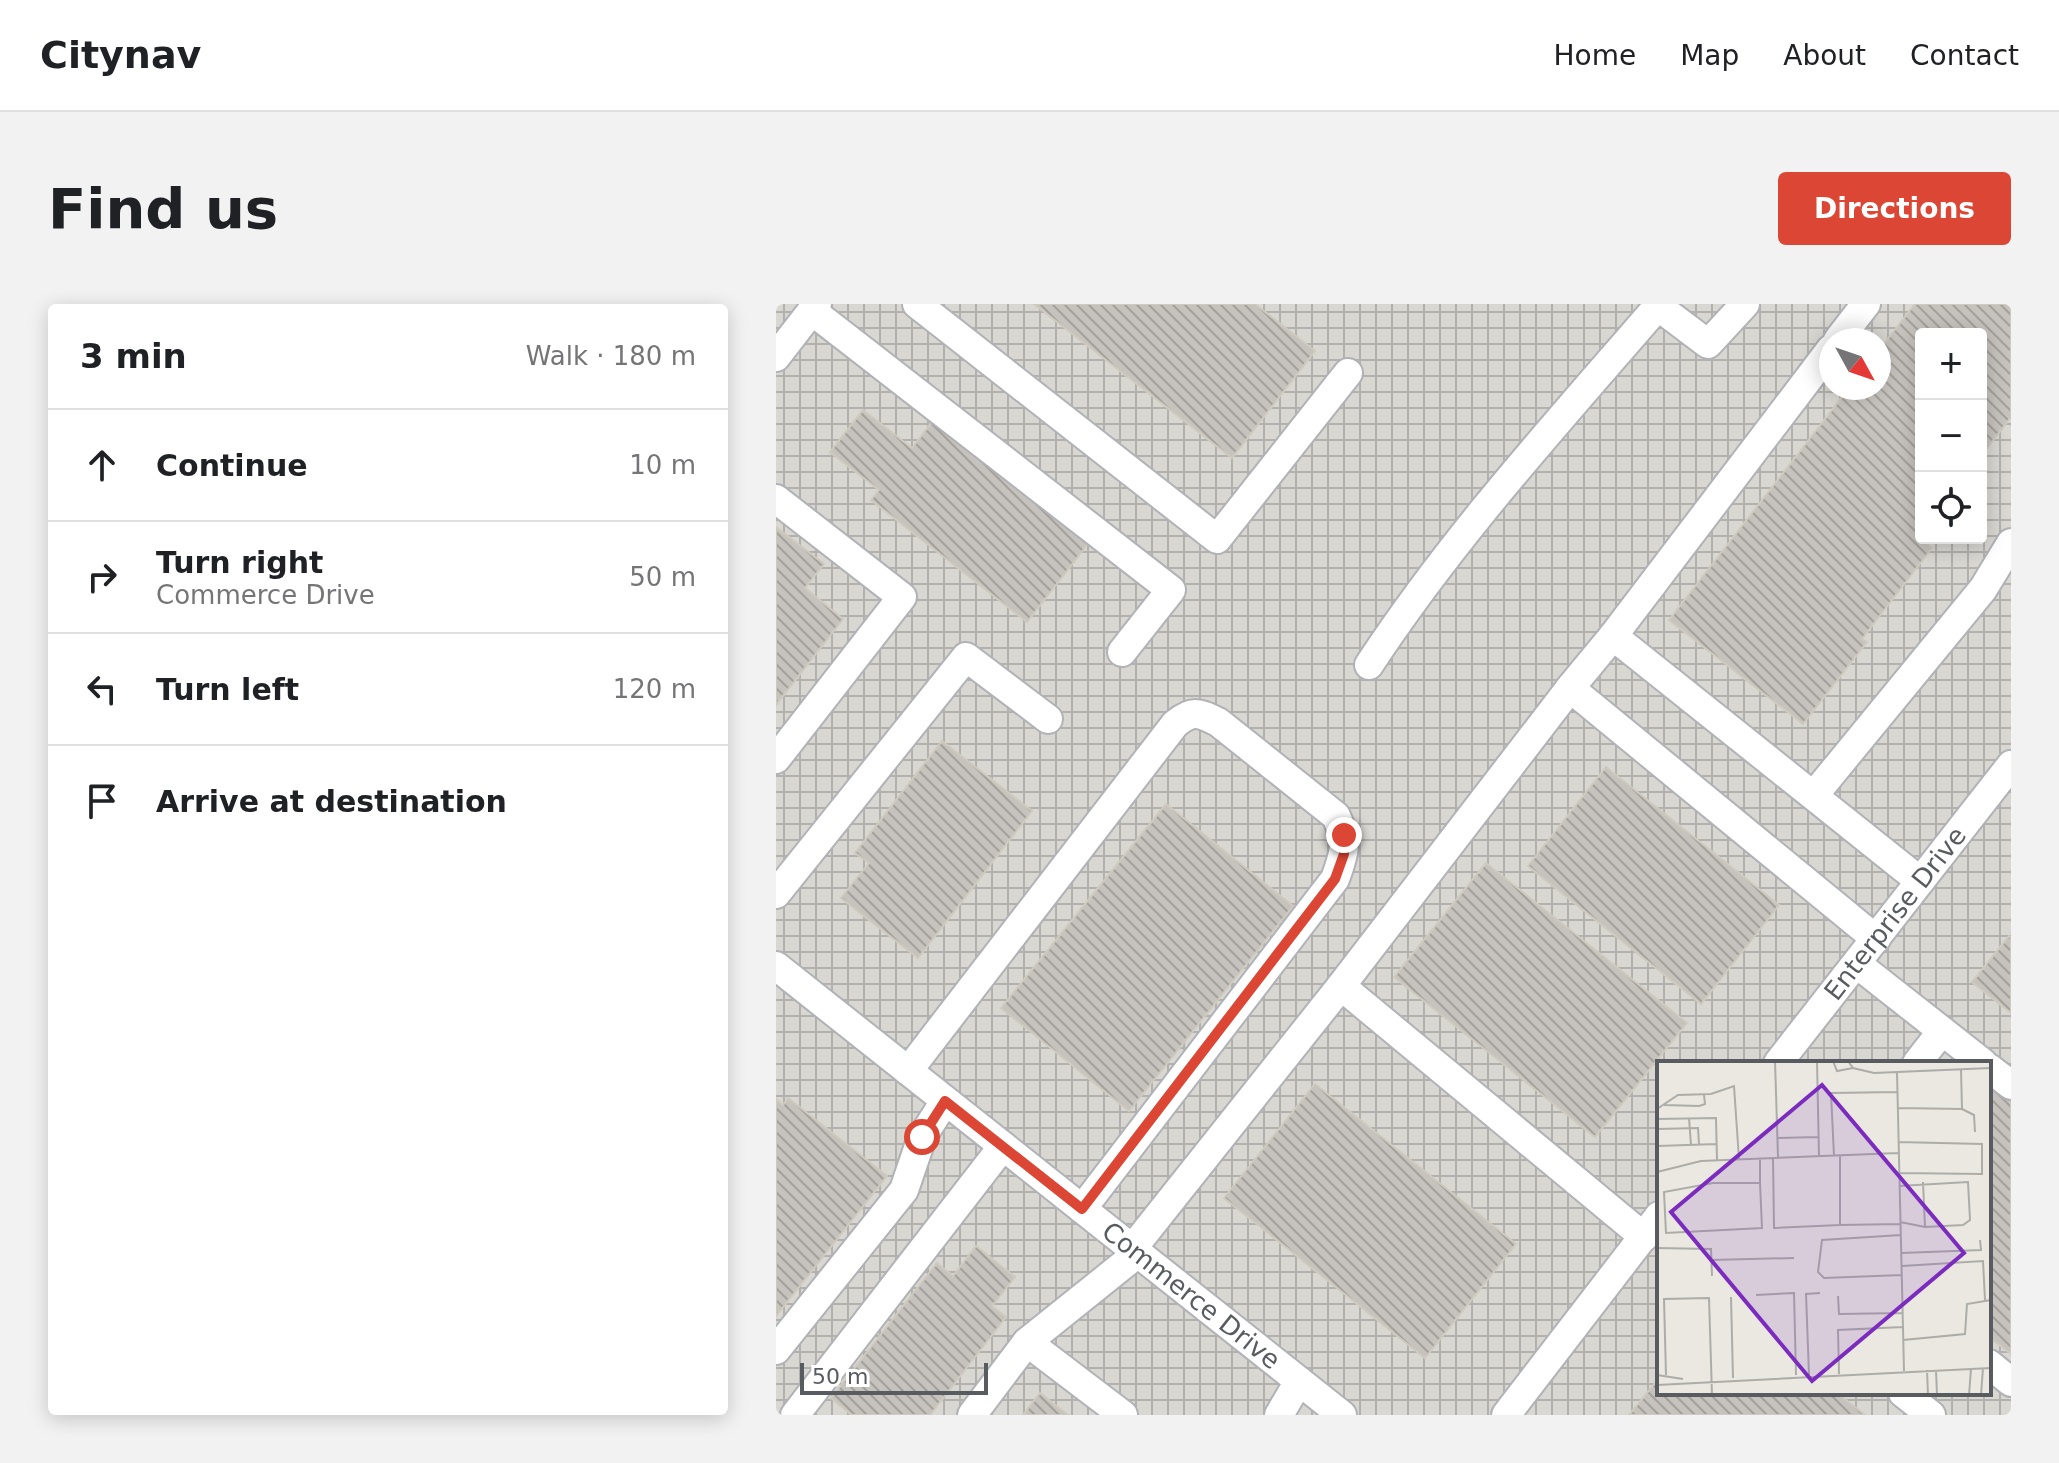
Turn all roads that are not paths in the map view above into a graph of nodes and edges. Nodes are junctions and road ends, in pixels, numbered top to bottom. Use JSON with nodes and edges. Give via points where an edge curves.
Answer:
{"nodes":[{"id":1,"x":917,"y":304,"type":"edge"},
{"id":2,"x":1745,"y":304,"type":"edge"},
{"id":3,"x":1866,"y":304,"type":"edge"},
{"id":4,"x":1657,"y":305,"type":"edge"},
{"id":5,"x":814,"y":308,"type":"edge"},
{"id":6,"x":1847,"y":328,"type":"edge"},
{"id":7,"x":776,"y":357,"type":"edge"},
{"id":8,"x":1819,"y":365,"type":"edge"},
{"id":9,"x":1348,"y":373,"type":"dead end"},
{"id":10,"x":776,"y":499,"type":"edge"},
{"id":11,"x":2011,"y":543,"type":"edge"},
{"id":12,"x":1613,"y":636,"type":"junction"},
{"id":13,"x":1122,"y":652,"type":"dead end"},
{"id":14,"x":1369,"y":665,"type":"dead end"},
{"id":15,"x":1570,"y":688,"type":"junction"},
{"id":16,"x":1048,"y":719,"type":"dead end"},
{"id":17,"x":776,"y":759,"type":"edge"},
{"id":18,"x":2011,"y":765,"type":"edge"},
{"id":19,"x":1814,"y":795,"type":"junction"},
{"id":20,"x":2002,"y":797,"type":"edge"},
{"id":21,"x":1920,"y":881,"type":"junction"},
{"id":22,"x":776,"y":894,"type":"edge"},
{"id":23,"x":1876,"y":939,"type":"junction"},
{"id":24,"x":1857,"y":964,"type":"junction"},
{"id":25,"x":776,"y":966,"type":"edge"},
{"id":26,"x":1341,"y":986,"type":"junction"},
{"id":27,"x":1942,"y":1031,"type":"junction"},
{"id":28,"x":1780,"y":1061,"type":"edge"},
{"id":29,"x":1919,"y":1061,"type":"edge"},
{"id":30,"x":1980,"y":1061,"type":"edge"},
{"id":31,"x":1991,"y":1070,"type":"edge"},
{"id":32,"x":908,"y":1071,"type":"junction"},
{"id":33,"x":2011,"y":1085,"type":"edge"},
{"id":34,"x":945,"y":1101,"type":"junction"},
{"id":35,"x":1003,"y":1146,"type":"junction"},
{"id":36,"x":1082,"y":1209,"type":"junction"},
{"id":37,"x":1651,"y":1227,"type":"edge"},
{"id":38,"x":1135,"y":1251,"type":"junction"},
{"id":39,"x":1027,"y":1342,"type":"junction"},
{"id":40,"x":776,"y":1350,"type":"edge"},
{"id":41,"x":1991,"y":1366,"type":"edge"},
{"id":42,"x":1299,"y":1381,"type":"junction"},
{"id":43,"x":2011,"y":1382,"type":"edge"},
{"id":44,"x":1906,"y":1395,"type":"edge"},
{"id":45,"x":795,"y":1415,"type":"edge"},
{"id":46,"x":972,"y":1415,"type":"edge"},
{"id":47,"x":1123,"y":1415,"type":"edge"},
{"id":48,"x":1279,"y":1415,"type":"edge"},
{"id":49,"x":1342,"y":1415,"type":"edge"},
{"id":50,"x":1506,"y":1415,"type":"edge"},
{"id":51,"x":1931,"y":1415,"type":"edge"}],
"edges":[{"from":1,"to":9,"type":"street","via":[[1217,539]]},
{"from":2,"to":4,"type":"street","via":[[1708,344]]},
{"from":3,"to":6,"type":"street"},
{"from":4,"to":14,"type":"street","via":[[1497,494]]},
{"from":5,"to":7,"type":"street"},
{"from":5,"to":13,"type":"street","via":[[1171,590]]},
{"from":8,"to":12,"type":"street"},
{"from":10,"to":17,"type":"street","via":[[902,597]]},
{"from":11,"to":19,"type":"street","via":[[1983,589]]},
{"from":12,"to":15,"type":"street"},
{"from":12,"to":19,"type":"street"},
{"from":15,"to":23,"type":"street"},
{"from":15,"to":26,"type":"street"},
{"from":16,"to":22,"type":"street","via":[[966,657]]},
{"from":18,"to":20,"type":"street","name":"Enterprise Drive"},
{"from":19,"to":21,"type":"street"},
{"from":20,"to":21,"type":"street","name":"Enterprise Drive"},
{"from":21,"to":23,"type":"street","name":"Enterprise Drive"},
{"from":23,"to":24,"type":"street","name":"Enterprise Drive"},
{"from":24,"to":27,"type":"street"},
{"from":24,"to":28,"type":"street","name":"Enterprise Drive"},
{"from":25,"to":32,"type":"street","name":"Commerce Drive"},
{"from":26,"to":37,"type":"street"},
{"from":26,"to":38,"type":"street"},
{"from":27,"to":29,"type":"street"},
{"from":27,"to":30,"type":"street"},
{"from":31,"to":33,"type":"street"},
{"from":32,"to":34,"type":"street","name":"Commerce Drive"},
{"from":32,"to":36,"type":"street","via":[[1175,724],[1200,713],[1218,722],[1336,816],[1344,854],[1335,879]]},
{"from":34,"to":35,"type":"street","name":"Commerce Drive"},
{"from":34,"to":40,"type":"street","via":[[922,1137],[904,1190]]},
{"from":35,"to":36,"type":"street","name":"Commerce Drive"},
{"from":35,"to":45,"type":"street"},
{"from":36,"to":38,"type":"street","name":"Commerce Drive"},
{"from":37,"to":50,"type":"street"},
{"from":38,"to":39,"type":"street"},
{"from":38,"to":42,"type":"street","name":"Commerce Drive"},
{"from":39,"to":46,"type":"street"},
{"from":39,"to":47,"type":"street"},
{"from":41,"to":43,"type":"street"},
{"from":42,"to":48,"type":"street"},
{"from":42,"to":49,"type":"street","name":"Commerce Drive"},
{"from":44,"to":51,"type":"street"}]}
